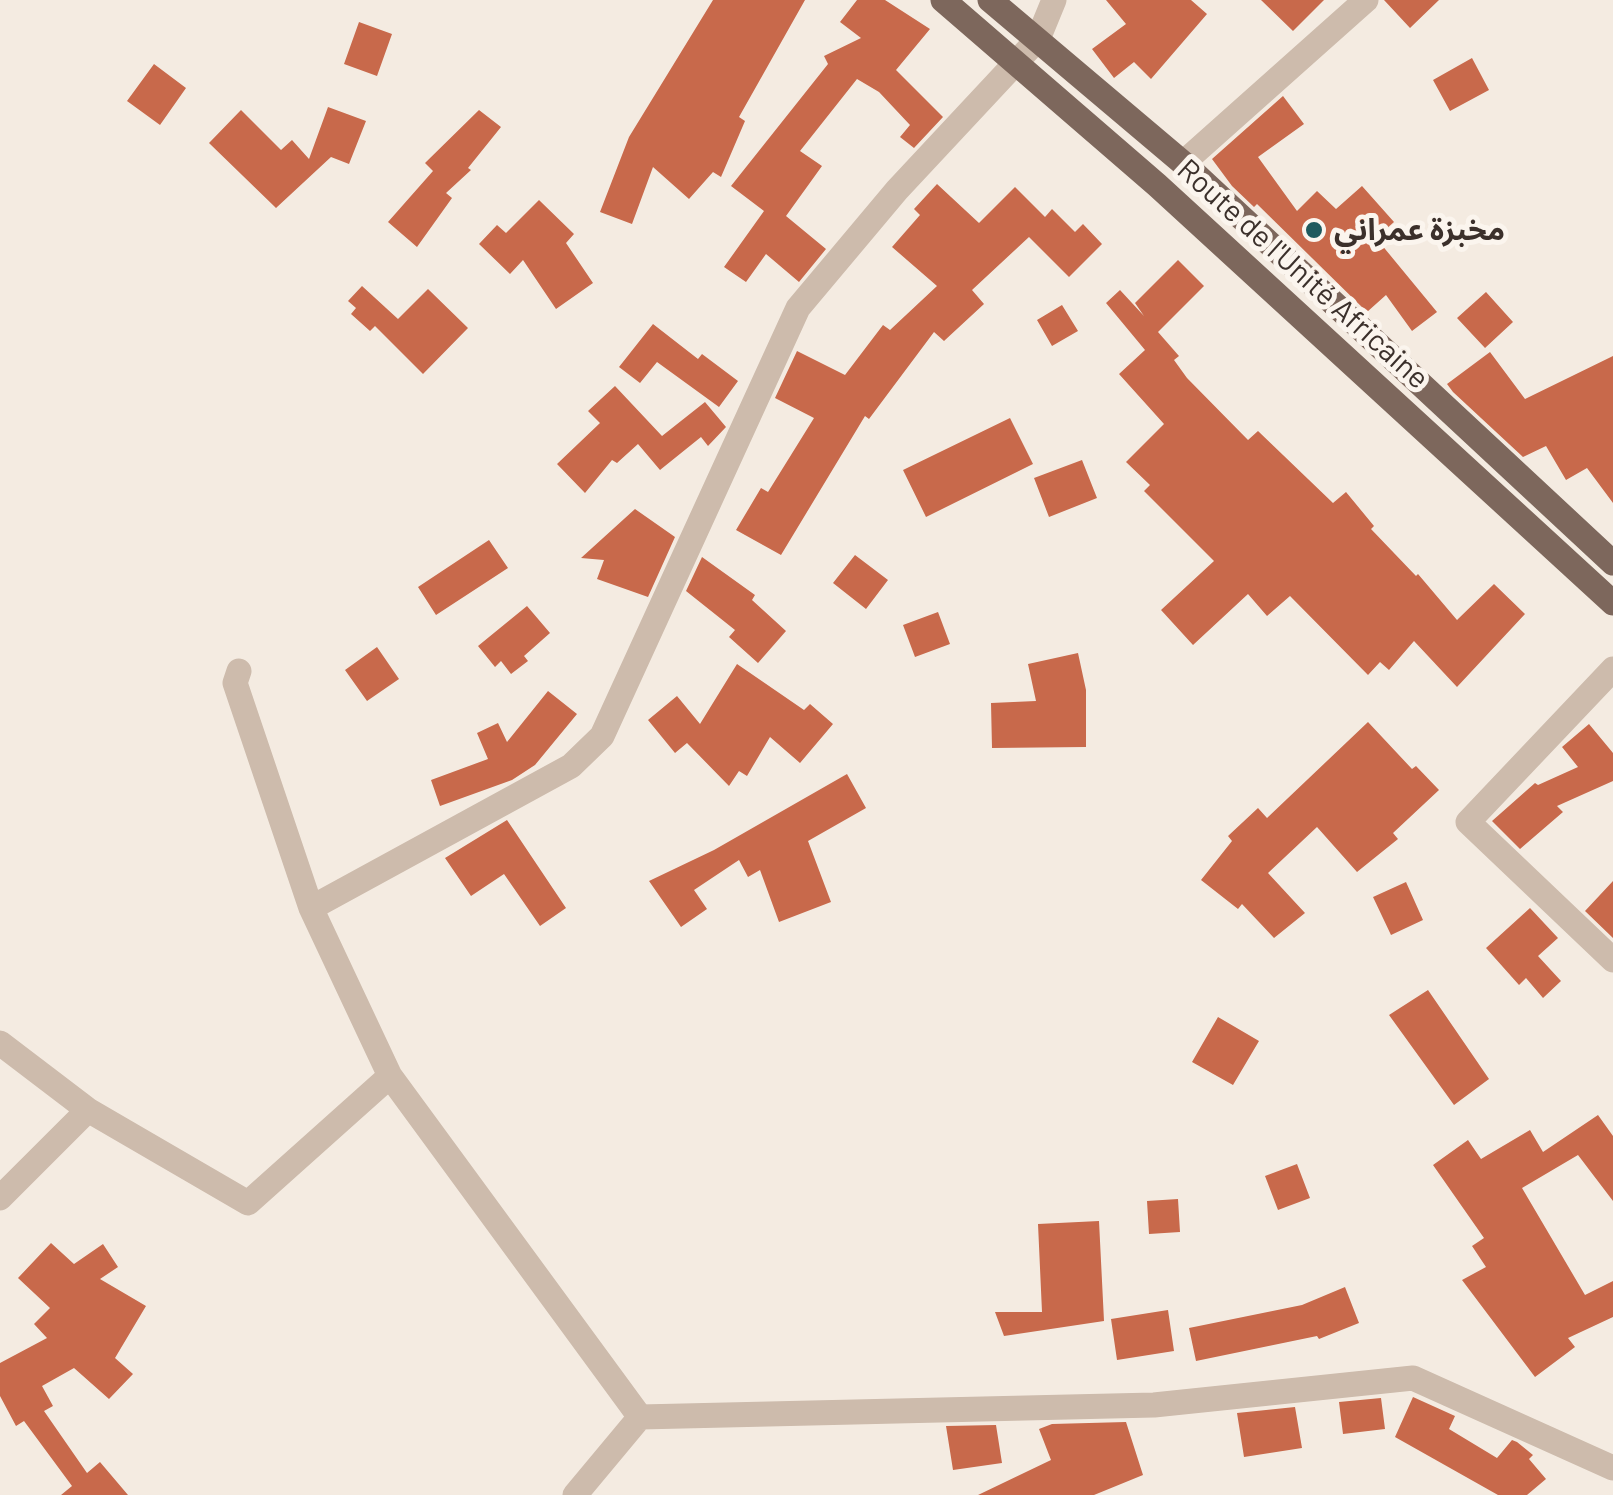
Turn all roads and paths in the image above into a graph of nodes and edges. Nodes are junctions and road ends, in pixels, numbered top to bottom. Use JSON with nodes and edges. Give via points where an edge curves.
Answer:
{"nodes":[{"id":1,"x":944,"y":0,"type":"edge"},
{"id":2,"x":990,"y":0,"type":"edge"},
{"id":3,"x":1054,"y":0,"type":"edge"},
{"id":4,"x":1366,"y":0,"type":"edge"},
{"id":5,"x":1038,"y":39,"type":"junction"},
{"id":6,"x":1018,"y":63,"type":"junction"},
{"id":7,"x":1184,"y":163,"type":"junction"},
{"id":8,"x":1613,"y":563,"type":"edge"},
{"id":9,"x":1613,"y":602,"type":"edge"},
{"id":10,"x":1613,"y":668,"type":"edge"},
{"id":11,"x":239,"y":671,"type":"dead end"},
{"id":12,"x":311,"y":908,"type":"junction"},
{"id":13,"x":1613,"y":960,"type":"edge"},
{"id":14,"x":0,"y":1043,"type":"edge"},
{"id":15,"x":390,"y":1076,"type":"junction"},
{"id":16,"x":88,"y":1110,"type":"junction"},
{"id":17,"x":0,"y":1198,"type":"edge"},
{"id":18,"x":640,"y":1417,"type":"junction"},
{"id":19,"x":1613,"y":1468,"type":"edge"},
{"id":20,"x":575,"y":1495,"type":"edge"}],
"edges":[{"from":1,"to":6,"type":"main road","name":"Route de l'Unité Africaine"},
{"from":2,"to":5,"type":"main road","name":"Route de l'Unité Africaine"},
{"from":3,"to":5,"type":"street"},
{"from":4,"to":7,"type":"street"},
{"from":5,"to":6,"type":"street"},
{"from":5,"to":7,"type":"main road","name":"Route de l'Unité Africaine"},
{"from":6,"to":9,"type":"main road","name":"Route de l'Unité Africaine"},
{"from":6,"to":12,"type":"street","via":[[897,190],[798,308],[602,736],[571,766]]},
{"from":7,"to":8,"type":"main road","name":"Route de l'Unité Africaine"},
{"from":10,"to":13,"type":"street","via":[[1468,822]]},
{"from":11,"to":12,"type":"street","via":[[235,683]]},
{"from":12,"to":15,"type":"street"},
{"from":14,"to":16,"type":"street"},
{"from":15,"to":16,"type":"street","via":[[248,1203]]},
{"from":15,"to":18,"type":"street"},
{"from":16,"to":17,"type":"street"},
{"from":18,"to":19,"type":"street","via":[[1154,1404],[1414,1378]]},
{"from":18,"to":20,"type":"street"}]}
